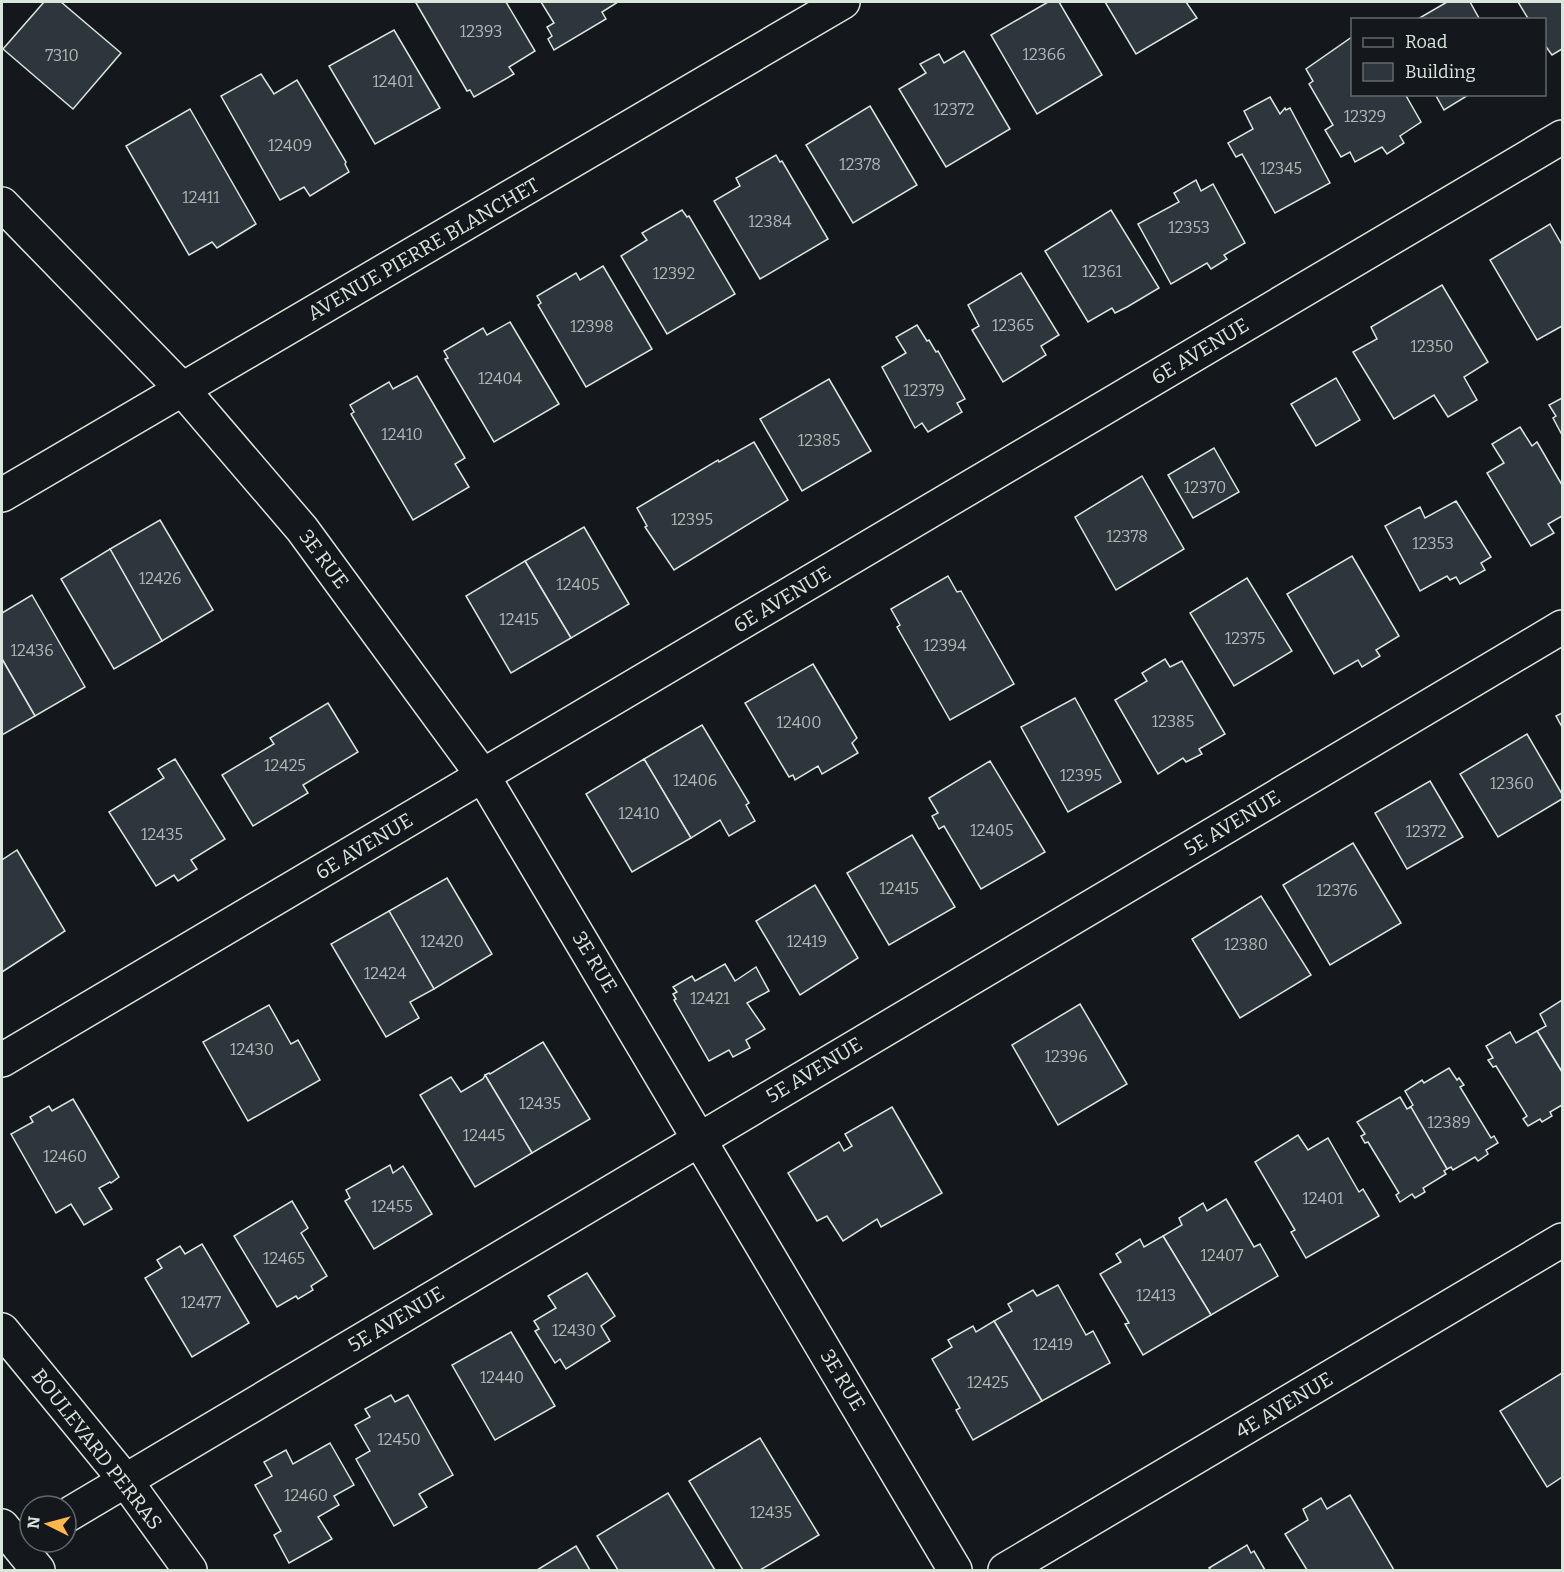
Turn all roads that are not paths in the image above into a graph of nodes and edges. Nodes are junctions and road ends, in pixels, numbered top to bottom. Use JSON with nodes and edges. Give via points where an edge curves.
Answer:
{"nodes":[{"id":1,"x":843,"y":2,"type":"edge"},
{"id":2,"x":1563,"y":137,"type":"edge"},
{"id":3,"x":2,"y":204,"type":"edge"},
{"id":4,"x":183,"y":390,"type":"junction"},
{"id":5,"x":2,"y":495,"type":"edge"},
{"id":6,"x":1563,"y":627,"type":"edge"},
{"id":7,"x":483,"y":776,"type":"junction"},
{"id":8,"x":2,"y":1060,"type":"edge"},
{"id":9,"x":699,"y":1138,"type":"junction"},
{"id":10,"x":1563,"y":1240,"type":"edge"},
{"id":11,"x":2,"y":1330,"type":"edge"},
{"id":12,"x":125,"y":1480,"type":"junction"},
{"id":13,"x":78,"y":1509,"type":"edge"},
{"id":14,"x":12,"y":1540,"type":"edge"},
{"id":15,"x":38,"y":1570,"type":"edge"},
{"id":16,"x":190,"y":1570,"type":"edge"},
{"id":17,"x":955,"y":1570,"type":"edge"},
{"id":18,"x":1005,"y":1570,"type":"edge"}],
"edges":[{"from":1,"to":4,"type":"street","name":"AVENUE PIERRE BLANCHET"},
{"from":2,"to":7,"type":"street","name":"6E AVENUE"},
{"from":3,"to":4,"type":"street","name":"3E RUE"},
{"from":4,"to":5,"type":"street","name":"AVENUE PIERRE BLANCHET"},
{"from":4,"to":7,"type":"street","name":"3E RUE","via":[[302,529]]},
{"from":6,"to":9,"type":"street","name":"5E AVENUE"},
{"from":7,"to":8,"type":"street","name":"6E AVENUE"},
{"from":7,"to":9,"type":"street","name":"3E RUE"},
{"from":9,"to":12,"type":"street","name":"5E AVENUE"},
{"from":9,"to":17,"type":"street","name":"3E RUE"},
{"from":10,"to":18,"type":"street","name":"4E AVENUE"},
{"from":11,"to":12,"type":"street","name":"BOULEVARD PERRAS"},
{"from":12,"to":13,"type":"street","name":"5E AVENUE"},
{"from":12,"to":16,"type":"street","name":"BOULEVARD PERRAS"},
{"from":14,"to":15,"type":"street"}]}
